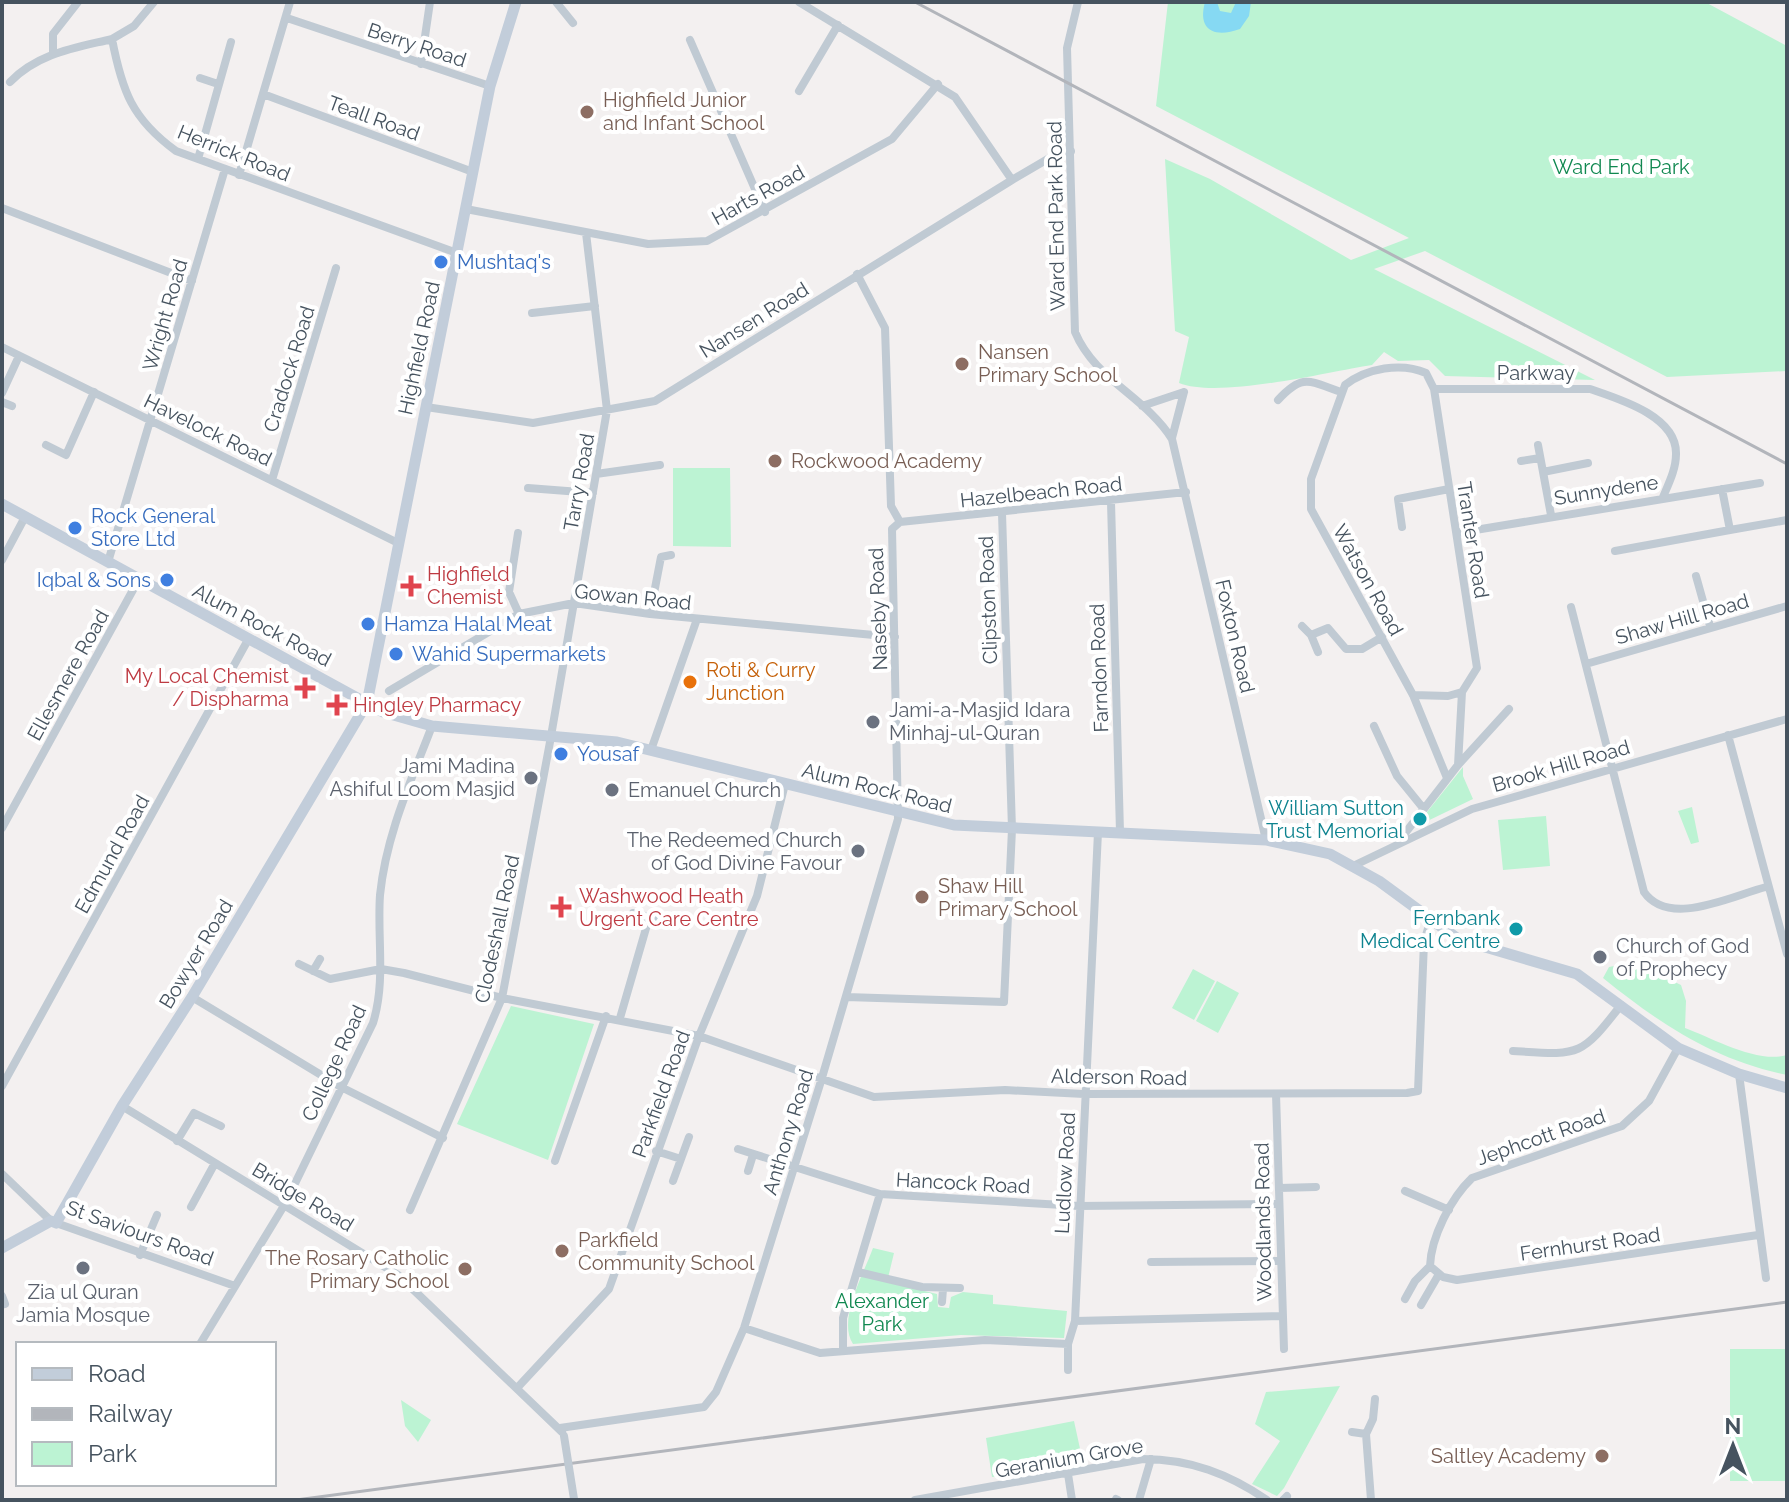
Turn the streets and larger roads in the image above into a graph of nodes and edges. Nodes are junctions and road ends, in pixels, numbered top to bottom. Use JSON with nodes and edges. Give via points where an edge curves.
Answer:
{"nodes":[{"id":1,"x":78,"y":2,"type":"edge"},
{"id":2,"x":154,"y":2,"type":"edge"},
{"id":3,"x":290,"y":2,"type":"edge"},
{"id":4,"x":430,"y":2,"type":"edge"},
{"id":5,"x":516,"y":2,"type":"edge"},
{"id":6,"x":556,"y":2,"type":"edge"},
{"id":7,"x":799,"y":2,"type":"edge"},
{"id":8,"x":1078,"y":2,"type":"edge"},
{"id":9,"x":287,"y":18,"type":"junction"},
{"id":10,"x":573,"y":23,"type":"dead end"},
{"id":11,"x":838,"y":25,"type":"junction"},
{"id":12,"x":112,"y":39,"type":"junction"},
{"id":13,"x":690,"y":40,"type":"dead end"},
{"id":14,"x":231,"y":42,"type":"dead end"},
{"id":15,"x":53,"y":53,"type":"junction"},
{"id":16,"x":421,"y":64,"type":"junction"},
{"id":17,"x":200,"y":78,"type":"dead end"},
{"id":18,"x":10,"y":82,"type":"dead end"},
{"id":19,"x":218,"y":84,"type":"junction"},
{"id":20,"x":938,"y":84,"type":"junction"},
{"id":21,"x":490,"y":86,"type":"junction"},
{"id":22,"x":799,"y":91,"type":"dead end"},
{"id":23,"x":263,"y":94,"type":"junction"},
{"id":24,"x":1071,"y":151,"type":"junction"},
{"id":25,"x":198,"y":159,"type":"junction"},
{"id":26,"x":225,"y":169,"type":"junction"},
{"id":27,"x":473,"y":172,"type":"junction"},
{"id":28,"x":239,"y":175,"type":"junction"},
{"id":29,"x":1012,"y":180,"type":"junction"},
{"id":30,"x":2,"y":208,"type":"edge"},
{"id":31,"x":466,"y":209,"type":"junction"},
{"id":32,"x":765,"y":212,"type":"junction"},
{"id":33,"x":586,"y":233,"type":"junction"},
{"id":34,"x":457,"y":253,"type":"junction"},
{"id":35,"x":336,"y":268,"type":"dead end"},
{"id":36,"x":857,"y":274,"type":"junction"},
{"id":37,"x":192,"y":281,"type":"junction"},
{"id":38,"x":595,"y":306,"type":"junction"},
{"id":39,"x":532,"y":313,"type":"dead end"},
{"id":40,"x":2,"y":347,"type":"edge"},
{"id":41,"x":19,"y":356,"type":"junction"},
{"id":42,"x":1434,"y":389,"type":"junction"},
{"id":43,"x":94,"y":392,"type":"junction"},
{"id":44,"x":1341,"y":392,"type":"junction"},
{"id":45,"x":2,"y":393,"type":"edge"},
{"id":46,"x":1278,"y":400,"type":"dead end"},
{"id":47,"x":2,"y":402,"type":"edge"},
{"id":48,"x":12,"y":406,"type":"dead end"},
{"id":49,"x":1142,"y":406,"type":"junction"},
{"id":50,"x":426,"y":407,"type":"junction"},
{"id":51,"x":607,"y":410,"type":"junction"},
{"id":52,"x":151,"y":419,"type":"junction"},
{"id":53,"x":1172,"y":439,"type":"junction"},
{"id":54,"x":46,"y":445,"type":"dead end"},
{"id":55,"x":1538,"y":445,"type":"dead end"},
{"id":56,"x":1540,"y":458,"type":"junction"},
{"id":57,"x":1521,"y":461,"type":"dead end"},
{"id":58,"x":1588,"y":463,"type":"dead end"},
{"id":59,"x":660,"y":465,"type":"dead end"},
{"id":60,"x":1543,"y":472,"type":"junction"},
{"id":61,"x":596,"y":474,"type":"junction"},
{"id":62,"x":272,"y":480,"type":"junction"},
{"id":63,"x":1760,"y":483,"type":"dead end"},
{"id":64,"x":528,"y":488,"type":"dead end"},
{"id":65,"x":1449,"y":489,"type":"junction"},
{"id":66,"x":1722,"y":489,"type":"junction"},
{"id":67,"x":1186,"y":492,"type":"junction"},
{"id":68,"x":593,"y":493,"type":"junction"},
{"id":69,"x":1663,"y":497,"type":"junction"},
{"id":70,"x":1111,"y":502,"type":"junction"},
{"id":71,"x":2,"y":504,"type":"edge"},
{"id":72,"x":1002,"y":513,"type":"junction"},
{"id":73,"x":1551,"y":515,"type":"junction"},
{"id":74,"x":25,"y":517,"type":"junction"},
{"id":75,"x":1787,"y":520,"type":"edge"},
{"id":76,"x":900,"y":522,"type":"junction"},
{"id":77,"x":1402,"y":527,"type":"dead end"},
{"id":78,"x":1730,"y":530,"type":"junction"},
{"id":79,"x":518,"y":533,"type":"dead end"},
{"id":80,"x":1457,"y":533,"type":"junction"},
{"id":81,"x":398,"y":543,"type":"junction"},
{"id":82,"x":1615,"y":551,"type":"dead end"},
{"id":83,"x":671,"y":555,"type":"dead end"},
{"id":84,"x":2,"y":560,"type":"edge"},
{"id":85,"x":108,"y":562,"type":"junction"},
{"id":86,"x":1696,"y":576,"type":"dead end"},
{"id":87,"x":139,"y":579,"type":"junction"},
{"id":88,"x":574,"y":603,"type":"junction"},
{"id":89,"x":1787,"y":606,"type":"edge"},
{"id":90,"x":1571,"y":607,"type":"dead end"},
{"id":91,"x":519,"y":614,"type":"junction"},
{"id":92,"x":650,"y":614,"type":"junction"},
{"id":93,"x":697,"y":619,"type":"junction"},
{"id":94,"x":1302,"y":626,"type":"dead end"},
{"id":95,"x":1710,"y":626,"type":"junction"},
{"id":96,"x":1311,"y":635,"type":"junction"},
{"id":97,"x":895,"y":637,"type":"junction"},
{"id":98,"x":1382,"y":637,"type":"junction"},
{"id":99,"x":249,"y":638,"type":"junction"},
{"id":100,"x":1318,"y":652,"type":"dead end"},
{"id":101,"x":1586,"y":664,"type":"junction"},
{"id":102,"x":389,"y":691,"type":"dead end"},
{"id":103,"x":1462,"y":692,"type":"junction"},
{"id":104,"x":1413,"y":695,"type":"junction"},
{"id":105,"x":367,"y":703,"type":"junction"},
{"id":106,"x":1509,"y":709,"type":"dead end"},
{"id":107,"x":1787,"y":719,"type":"edge"},
{"id":108,"x":432,"y":726,"type":"junction"},
{"id":109,"x":1374,"y":726,"type":"dead end"},
{"id":110,"x":551,"y":735,"type":"junction"},
{"id":111,"x":1728,"y":735,"type":"junction"},
{"id":112,"x":651,"y":750,"type":"junction"},
{"id":113,"x":1458,"y":765,"type":"junction"},
{"id":114,"x":1613,"y":768,"type":"junction"},
{"id":115,"x":1447,"y":778,"type":"junction"},
{"id":116,"x":785,"y":784,"type":"junction"},
{"id":117,"x":1423,"y":808,"type":"junction"},
{"id":118,"x":899,"y":812,"type":"junction"},
{"id":119,"x":2,"y":828,"type":"edge"},
{"id":120,"x":1012,"y":829,"type":"junction"},
{"id":121,"x":1098,"y":832,"type":"junction"},
{"id":122,"x":1120,"y":832,"type":"junction"},
{"id":123,"x":1266,"y":840,"type":"junction"},
{"id":124,"x":1398,"y":842,"type":"junction"},
{"id":125,"x":1353,"y":866,"type":"junction"},
{"id":126,"x":1766,"y":887,"type":"junction"},
{"id":127,"x":633,"y":913,"type":"dead end"},
{"id":128,"x":649,"y":918,"type":"junction"},
{"id":129,"x":1430,"y":922,"type":"junction"},
{"id":130,"x":676,"y":924,"type":"dead end"},
{"id":131,"x":1787,"y":954,"type":"edge"},
{"id":132,"x":320,"y":959,"type":"dead end"},
{"id":133,"x":299,"y":964,"type":"dead end"},
{"id":134,"x":381,"y":969,"type":"junction"},
{"id":135,"x":313,"y":971,"type":"junction"},
{"id":136,"x":192,"y":997,"type":"junction"},
{"id":137,"x":846,"y":997,"type":"junction"},
{"id":138,"x":502,"y":998,"type":"junction"},
{"id":139,"x":1621,"y":1005,"type":"junction"},
{"id":140,"x":606,"y":1016,"type":"junction"},
{"id":141,"x":620,"y":1018,"type":"junction"},
{"id":142,"x":699,"y":1036,"type":"junction"},
{"id":143,"x":1678,"y":1048,"type":"junction"},
{"id":144,"x":1513,"y":1051,"type":"dead end"},
{"id":145,"x":1739,"y":1074,"type":"junction"},
{"id":146,"x":821,"y":1081,"type":"junction"},
{"id":147,"x":2,"y":1086,"type":"edge"},
{"id":148,"x":341,"y":1087,"type":"junction"},
{"id":149,"x":1787,"y":1088,"type":"edge"},
{"id":150,"x":1084,"y":1094,"type":"junction"},
{"id":151,"x":1276,"y":1094,"type":"junction"},
{"id":152,"x":122,"y":1106,"type":"junction"},
{"id":153,"x":221,"y":1126,"type":"dead end"},
{"id":154,"x":689,"y":1137,"type":"dead end"},
{"id":155,"x":443,"y":1138,"type":"junction"},
{"id":156,"x":177,"y":1141,"type":"junction"},
{"id":157,"x":738,"y":1149,"type":"dead end"},
{"id":158,"x":656,"y":1151,"type":"junction"},
{"id":159,"x":753,"y":1155,"type":"junction"},
{"id":160,"x":681,"y":1159,"type":"junction"},
{"id":161,"x":555,"y":1161,"type":"dead end"},
{"id":162,"x":215,"y":1163,"type":"junction"},
{"id":163,"x":794,"y":1168,"type":"junction"},
{"id":164,"x":748,"y":1171,"type":"dead end"},
{"id":165,"x":2,"y":1174,"type":"edge"},
{"id":166,"x":673,"y":1181,"type":"dead end"},
{"id":167,"x":1316,"y":1187,"type":"dead end"},
{"id":168,"x":1279,"y":1188,"type":"junction"},
{"id":169,"x":1405,"y":1191,"type":"dead end"},
{"id":170,"x":880,"y":1194,"type":"junction"},
{"id":171,"x":285,"y":1204,"type":"junction"},
{"id":172,"x":1279,"y":1204,"type":"junction"},
{"id":173,"x":1079,"y":1206,"type":"junction"},
{"id":174,"x":191,"y":1207,"type":"dead end"},
{"id":175,"x":410,"y":1210,"type":"dead end"},
{"id":176,"x":1449,"y":1210,"type":"junction"},
{"id":177,"x":157,"y":1215,"type":"dead end"},
{"id":178,"x":53,"y":1222,"type":"junction"},
{"id":179,"x":1758,"y":1235,"type":"junction"},
{"id":180,"x":2,"y":1248,"type":"edge"},
{"id":181,"x":140,"y":1255,"type":"junction"},
{"id":182,"x":1280,"y":1261,"type":"junction"},
{"id":183,"x":1151,"y":1262,"type":"dead end"},
{"id":184,"x":1430,"y":1266,"type":"junction"},
{"id":185,"x":858,"y":1272,"type":"junction"},
{"id":186,"x":1439,"y":1274,"type":"junction"},
{"id":187,"x":1766,"y":1278,"type":"dead end"},
{"id":188,"x":235,"y":1286,"type":"junction"},
{"id":189,"x":960,"y":1288,"type":"dead end"},
{"id":190,"x":943,"y":1289,"type":"junction"},
{"id":191,"x":1405,"y":1299,"type":"dead end"},
{"id":192,"x":942,"y":1302,"type":"dead end"},
{"id":193,"x":1421,"y":1305,"type":"dead end"},
{"id":194,"x":1282,"y":1316,"type":"junction"},
{"id":195,"x":1075,"y":1321,"type":"junction"},
{"id":196,"x":744,"y":1328,"type":"junction"},
{"id":197,"x":201,"y":1342,"type":"edge"},
{"id":198,"x":1068,"y":1344,"type":"junction"},
{"id":199,"x":1284,"y":1349,"type":"dead end"},
{"id":200,"x":843,"y":1351,"type":"junction"},
{"id":201,"x":1068,"y":1370,"type":"dead end"},
{"id":202,"x":518,"y":1387,"type":"junction"},
{"id":203,"x":1375,"y":1399,"type":"dead end"},
{"id":204,"x":562,"y":1432,"type":"junction"},
{"id":205,"x":1352,"y":1432,"type":"dead end"},
{"id":206,"x":1366,"y":1434,"type":"junction"},
{"id":207,"x":1151,"y":1459,"type":"junction"},
{"id":208,"x":1068,"y":1474,"type":"junction"},
{"id":209,"x":963,"y":1492,"type":"junction"},
{"id":210,"x":574,"y":1500,"type":"edge"},
{"id":211,"x":915,"y":1500,"type":"edge"},
{"id":212,"x":971,"y":1500,"type":"edge"},
{"id":213,"x":1072,"y":1500,"type":"edge"},
{"id":214,"x":1139,"y":1500,"type":"edge"},
{"id":215,"x":1267,"y":1500,"type":"edge"},
{"id":216,"x":1371,"y":1500,"type":"edge"}],
"edges":[{"from":1,"to":15,"type":"street","via":[[53,34]]},
{"from":2,"to":12,"type":"street","via":[[134,26]]},
{"from":3,"to":9,"type":"street"},
{"from":4,"to":16,"type":"street"},
{"from":5,"to":21,"type":"street","name":"Highfield Road"},
{"from":6,"to":10,"type":"street"},
{"from":7,"to":11,"type":"street"},
{"from":8,"to":24,"type":"street","name":"Ward End Park Road","via":[[1067,48]]},
{"from":9,"to":16,"type":"street","name":"Berry Road"},
{"from":9,"to":23,"type":"street"},
{"from":11,"to":20,"type":"street"},
{"from":11,"to":22,"type":"street"},
{"from":12,"to":15,"type":"street"},
{"from":12,"to":25,"type":"street","name":"Herrick Road","via":[[122,89],[143,123],[176,151]]},
{"from":13,"to":32,"type":"street"},
{"from":14,"to":19,"type":"street"},
{"from":15,"to":18,"type":"street","via":[[25,67]]},
{"from":16,"to":21,"type":"street","name":"Berry Road"},
{"from":17,"to":19,"type":"street"},
{"from":19,"to":25,"type":"street"},
{"from":20,"to":29,"type":"street","via":[[962,106]]},
{"from":20,"to":32,"type":"street","name":"Harts Road","via":[[892,139]]},
{"from":21,"to":27,"type":"street","name":"Highfield Road"},
{"from":23,"to":27,"type":"street","name":"Teall Road"},
{"from":23,"to":28,"type":"street"},
{"from":24,"to":29,"type":"street","name":"Nansen Road"},
{"from":24,"to":49,"type":"street","name":"Ward End Park Road","via":[[1075,332],[1095,367]]},
{"from":25,"to":26,"type":"street","name":"Herrick Road"},
{"from":26,"to":28,"type":"street","name":"Herrick Road"},
{"from":26,"to":37,"type":"street","name":"Wright Road"},
{"from":27,"to":31,"type":"street","name":"Highfield Road"},
{"from":28,"to":34,"type":"street","name":"Herrick Road"},
{"from":29,"to":36,"type":"street","name":"Nansen Road"},
{"from":30,"to":37,"type":"street"},
{"from":31,"to":33,"type":"street","name":"Harts Road"},
{"from":31,"to":34,"type":"street","name":"Highfield Road"},
{"from":32,"to":33,"type":"street","name":"Harts Road","via":[[694,244],[648,244]]},
{"from":33,"to":38,"type":"street","name":"Tarry Road"},
{"from":34,"to":50,"type":"street","name":"Highfield Road"},
{"from":35,"to":62,"type":"street","name":"Cradock Road"},
{"from":36,"to":51,"type":"street","name":"Nansen Road","via":[[655,401]]},
{"from":36,"to":76,"type":"street","name":"Naseby Road","via":[[885,328],[891,506]]},
{"from":37,"to":52,"type":"street","name":"Wright Road"},
{"from":38,"to":39,"type":"street"},
{"from":38,"to":51,"type":"street","name":"Tarry Road"},
{"from":40,"to":41,"type":"street","name":"Havelock Road"},
{"from":41,"to":43,"type":"street","name":"Havelock Road"},
{"from":41,"to":45,"type":"street"},
{"from":42,"to":44,"type":"street","via":[[1426,373],[1387,368],[1355,377]]},
{"from":42,"to":65,"type":"street","name":"Tranter Road"},
{"from":42,"to":69,"type":"street","name":"Parkway","via":[[1590,389],[1625,403],[1671,434],[1675,468]]},
{"from":43,"to":52,"type":"street","name":"Havelock Road"},
{"from":43,"to":54,"type":"street","via":[[66,455]]},
{"from":44,"to":46,"type":"street","via":[[1303,380]]},
{"from":44,"to":98,"type":"street","name":"Watson Road","via":[[1308,497]]},
{"from":47,"to":48,"type":"street"},
{"from":49,"to":53,"type":"street","name":"Ward End Park Road"},
{"from":49,"to":53,"type":"street","via":[[1184,392]]},
{"from":50,"to":51,"type":"street","name":"Nansen Road","via":[[533,423]]},
{"from":50,"to":81,"type":"street","name":"Highfield Road"},
{"from":51,"to":61,"type":"street","name":"Tarry Road"},
{"from":52,"to":62,"type":"street","name":"Havelock Road"},
{"from":52,"to":85,"type":"street","name":"Wright Road"},
{"from":53,"to":67,"type":"street","name":"Foxton Road"},
{"from":55,"to":56,"type":"street"},
{"from":56,"to":57,"type":"street"},
{"from":56,"to":60,"type":"street"},
{"from":58,"to":60,"type":"street"},
{"from":59,"to":61,"type":"street"},
{"from":60,"to":73,"type":"street"},
{"from":61,"to":68,"type":"street","name":"Tarry Road"},
{"from":62,"to":81,"type":"street","name":"Havelock Road"},
{"from":63,"to":66,"type":"street","name":"Sunnydene"},
{"from":64,"to":68,"type":"street"},
{"from":65,"to":77,"type":"street","via":[[1398,499]]},
{"from":65,"to":80,"type":"street","name":"Tranter Road"},
{"from":66,"to":69,"type":"street","name":"Sunnydene"},
{"from":66,"to":78,"type":"street"},
{"from":67,"to":70,"type":"street","name":"Hazelbeach Road"},
{"from":67,"to":123,"type":"street","name":"Foxton Road"},
{"from":68,"to":88,"type":"street","name":"Tarry Road"},
{"from":69,"to":73,"type":"street","name":"Sunnydene"},
{"from":70,"to":72,"type":"street","name":"Hazelbeach Road"},
{"from":70,"to":122,"type":"street","name":"Farndon Road"},
{"from":71,"to":74,"type":"street","name":"Alum Rock Road"},
{"from":72,"to":76,"type":"street","name":"Hazelbeach Road"},
{"from":72,"to":120,"type":"street","name":"Clipston Road"},
{"from":73,"to":80,"type":"street","name":"Sunnydene"},
{"from":74,"to":84,"type":"street"},
{"from":74,"to":85,"type":"street","name":"Alum Rock Road"},
{"from":75,"to":78,"type":"street"},
{"from":76,"to":97,"type":"street","name":"Naseby Road","via":[[892,529]]},
{"from":78,"to":82,"type":"street"},
{"from":79,"to":91,"type":"street","via":[[509,592]]},
{"from":80,"to":103,"type":"street","name":"Tranter Road","via":[[1477,668]]},
{"from":81,"to":105,"type":"street","name":"Highfield Road"},
{"from":83,"to":92,"type":"street","via":[[661,557]]},
{"from":85,"to":87,"type":"street","name":"Alum Rock Road"},
{"from":86,"to":95,"type":"street"},
{"from":87,"to":99,"type":"street","name":"Alum Rock Road"},
{"from":87,"to":119,"type":"street","name":"Ellesmere Road"},
{"from":88,"to":91,"type":"street","name":"Gowan Road"},
{"from":88,"to":92,"type":"street","name":"Gowan Road"},
{"from":88,"to":110,"type":"street","name":"Tarry Road"},
{"from":89,"to":95,"type":"street","name":"Shaw Hill Road"},
{"from":90,"to":101,"type":"street"},
{"from":91,"to":102,"type":"street","name":"Gowan Road"},
{"from":92,"to":93,"type":"street","name":"Gowan Road"},
{"from":93,"to":97,"type":"street","name":"Gowan Road"},
{"from":93,"to":112,"type":"street"},
{"from":94,"to":96,"type":"street"},
{"from":95,"to":101,"type":"street","name":"Shaw Hill Road"},
{"from":96,"to":98,"type":"street","via":[[1328,628],[1346,649],[1354,650]]},
{"from":96,"to":100,"type":"street"},
{"from":97,"to":118,"type":"street","name":"Naseby Road"},
{"from":98,"to":104,"type":"street","name":"Watson Road"},
{"from":99,"to":105,"type":"street","name":"Alum Rock Road"},
{"from":99,"to":147,"type":"street","name":"Edmund Road"},
{"from":101,"to":114,"type":"street"},
{"from":103,"to":104,"type":"street"},
{"from":103,"to":113,"type":"street","name":"Tranter Road"},
{"from":104,"to":115,"type":"street","name":"Watson Road"},
{"from":105,"to":108,"type":"street","name":"Alum Rock Road"},
{"from":105,"to":136,"type":"street","name":"Bowyer Road"},
{"from":106,"to":113,"type":"street"},
{"from":107,"to":111,"type":"street","name":"Brook Hill Road"},
{"from":108,"to":110,"type":"street","name":"Alum Rock Road"},
{"from":108,"to":134,"type":"street","name":"College Road","via":[[401,802],[384,865]]},
{"from":109,"to":117,"type":"street","via":[[1397,776]]},
{"from":110,"to":112,"type":"street","name":"Alum Rock Road"},
{"from":110,"to":138,"type":"street","name":"Clodeshall Road"},
{"from":111,"to":114,"type":"street","name":"Brook Hill Road"},
{"from":111,"to":126,"type":"street"},
{"from":112,"to":116,"type":"street","name":"Alum Rock Road"},
{"from":113,"to":115,"type":"street"},
{"from":114,"to":124,"type":"street","name":"Brook Hill Road","via":[[1472,809]]},
{"from":114,"to":126,"type":"street","via":[[1644,892],[1653,905],[1673,910]]},
{"from":115,"to":117,"type":"street"},
{"from":116,"to":118,"type":"street","name":"Alum Rock Road"},
{"from":116,"to":142,"type":"street","name":"Parkfield Road","via":[[757,896]]},
{"from":117,"to":124,"type":"street"},
{"from":118,"to":120,"type":"street","name":"Alum Rock Road","via":[[954,825]]},
{"from":118,"to":137,"type":"street","name":"Anthony Road"},
{"from":120,"to":121,"type":"street","name":"Alum Rock Road"},
{"from":120,"to":137,"type":"street","name":"Clipston Road","via":[[1004,1002]]},
{"from":121,"to":122,"type":"street","name":"Alum Rock Road"},
{"from":121,"to":150,"type":"street","name":"Ludlow Road"},
{"from":122,"to":123,"type":"street","name":"Alum Rock Road"},
{"from":123,"to":125,"type":"street","name":"Alum Rock Road","via":[[1330,854]]},
{"from":124,"to":125,"type":"street","name":"Brook Hill Road"},
{"from":125,"to":129,"type":"street","name":"Alum Rock Road"},
{"from":126,"to":131,"type":"street"},
{"from":127,"to":128,"type":"street"},
{"from":128,"to":130,"type":"street"},
{"from":128,"to":141,"type":"street"},
{"from":129,"to":139,"type":"street","name":"Alum Rock Road","via":[[1489,951],[1577,974]]},
{"from":129,"to":151,"type":"street","name":"Alderson Road","via":[[1424,942],[1418,1091]]},
{"from":132,"to":135,"type":"street"},
{"from":133,"to":135,"type":"street"},
{"from":134,"to":135,"type":"street","via":[[330,979]]},
{"from":134,"to":138,"type":"street","name":"Alderson Road"},
{"from":134,"to":148,"type":"street","name":"College Road","via":[[380,1003]]},
{"from":136,"to":148,"type":"street"},
{"from":136,"to":152,"type":"street","name":"Bowyer Road"},
{"from":137,"to":146,"type":"street","name":"Anthony Road"},
{"from":138,"to":140,"type":"street","name":"Alderson Road"},
{"from":138,"to":155,"type":"street","name":"Clodeshall Road"},
{"from":139,"to":143,"type":"street","name":"Alum Rock Road"},
{"from":139,"to":144,"type":"street","via":[[1593,1041],[1574,1053]]},
{"from":140,"to":141,"type":"street","name":"Alderson Road"},
{"from":140,"to":161,"type":"street"},
{"from":141,"to":142,"type":"street","name":"Alderson Road"},
{"from":142,"to":146,"type":"street","name":"Alderson Road"},
{"from":142,"to":158,"type":"street","name":"Parkfield Road"},
{"from":143,"to":145,"type":"street","name":"Alum Rock Road"},
{"from":143,"to":176,"type":"street","name":"Jephcott Road","via":[[1638,1115],[1622,1126],[1472,1178]]},
{"from":145,"to":149,"type":"street","name":"Alum Rock Road"},
{"from":145,"to":179,"type":"street"},
{"from":146,"to":150,"type":"street","name":"Alderson Road","via":[[874,1097],[1005,1090]]},
{"from":146,"to":163,"type":"street","name":"Anthony Road"},
{"from":148,"to":155,"type":"street"},
{"from":148,"to":171,"type":"street","name":"College Road"},
{"from":150,"to":151,"type":"street","name":"Alderson Road"},
{"from":150,"to":173,"type":"street","name":"Ludlow Road"},
{"from":151,"to":168,"type":"street","name":"Woodlands Road"},
{"from":152,"to":156,"type":"street","name":"Bridge Road"},
{"from":152,"to":178,"type":"street","name":"Bowyer Road"},
{"from":153,"to":156,"type":"street","via":[[194,1113]]},
{"from":154,"to":160,"type":"street"},
{"from":155,"to":175,"type":"street","name":"Clodeshall Road"},
{"from":156,"to":162,"type":"street","name":"Bridge Road"},
{"from":157,"to":159,"type":"street","name":"Hancock Road"},
{"from":158,"to":160,"type":"street"},
{"from":158,"to":202,"type":"street","name":"Parkfield Road","via":[[609,1289]]},
{"from":159,"to":163,"type":"street","name":"Hancock Road"},
{"from":159,"to":164,"type":"street"},
{"from":160,"to":166,"type":"street"},
{"from":162,"to":171,"type":"street","name":"Bridge Road"},
{"from":162,"to":174,"type":"street"},
{"from":163,"to":170,"type":"street","name":"Hancock Road"},
{"from":163,"to":196,"type":"street","name":"Anthony Road"},
{"from":165,"to":178,"type":"street","name":"St Saviours Road"},
{"from":167,"to":168,"type":"street"},
{"from":168,"to":172,"type":"street","name":"Woodlands Road"},
{"from":169,"to":176,"type":"street"},
{"from":170,"to":173,"type":"street","name":"Hancock Road"},
{"from":170,"to":185,"type":"street"},
{"from":171,"to":188,"type":"street","name":"College Road"},
{"from":171,"to":202,"type":"street","name":"Bridge Road","via":[[398,1275]]},
{"from":172,"to":173,"type":"street","name":"Hancock Road"},
{"from":172,"to":182,"type":"street","name":"Woodlands Road"},
{"from":173,"to":195,"type":"street","name":"Ludlow Road"},
{"from":176,"to":184,"type":"street","name":"Jephcott Road"},
{"from":177,"to":181,"type":"street"},
{"from":178,"to":180,"type":"street"},
{"from":178,"to":181,"type":"street","name":"St Saviours Road"},
{"from":179,"to":186,"type":"street","name":"Fernhurst Road","via":[[1457,1280]]},
{"from":179,"to":187,"type":"street"},
{"from":181,"to":188,"type":"street","name":"St Saviours Road"},
{"from":182,"to":183,"type":"street"},
{"from":182,"to":194,"type":"street","name":"Woodlands Road"},
{"from":184,"to":186,"type":"street"},
{"from":184,"to":191,"type":"street"},
{"from":185,"to":190,"type":"street"},
{"from":185,"to":200,"type":"street","via":[[843,1318]]},
{"from":186,"to":193,"type":"street"},
{"from":188,"to":197,"type":"street","name":"College Road"},
{"from":189,"to":190,"type":"street"},
{"from":190,"to":192,"type":"street"},
{"from":194,"to":195,"type":"street"},
{"from":194,"to":199,"type":"street","name":"Woodlands Road"},
{"from":195,"to":198,"type":"street","name":"Ludlow Road"},
{"from":196,"to":200,"type":"street","via":[[820,1353]]},
{"from":196,"to":204,"type":"street","name":"Anthony Road","via":[[704,1407]]},
{"from":198,"to":200,"type":"street","via":[[985,1340]]},
{"from":198,"to":201,"type":"street","name":"Ludlow Road"},
{"from":202,"to":204,"type":"street","name":"Bridge Road"},
{"from":203,"to":206,"type":"street"},
{"from":204,"to":210,"type":"street","bridge":true},
{"from":205,"to":206,"type":"street"},
{"from":206,"to":216,"type":"street"},
{"from":207,"to":208,"type":"street","name":"Geranium Grove"},
{"from":207,"to":214,"type":"street"},
{"from":207,"to":215,"type":"street","name":"Geranium Grove","via":[[1214,1470]]},
{"from":208,"to":209,"type":"street","name":"Geranium Grove"},
{"from":208,"to":213,"type":"street"},
{"from":209,"to":211,"type":"street","name":"Geranium Grove"},
{"from":209,"to":212,"type":"street"}]}
